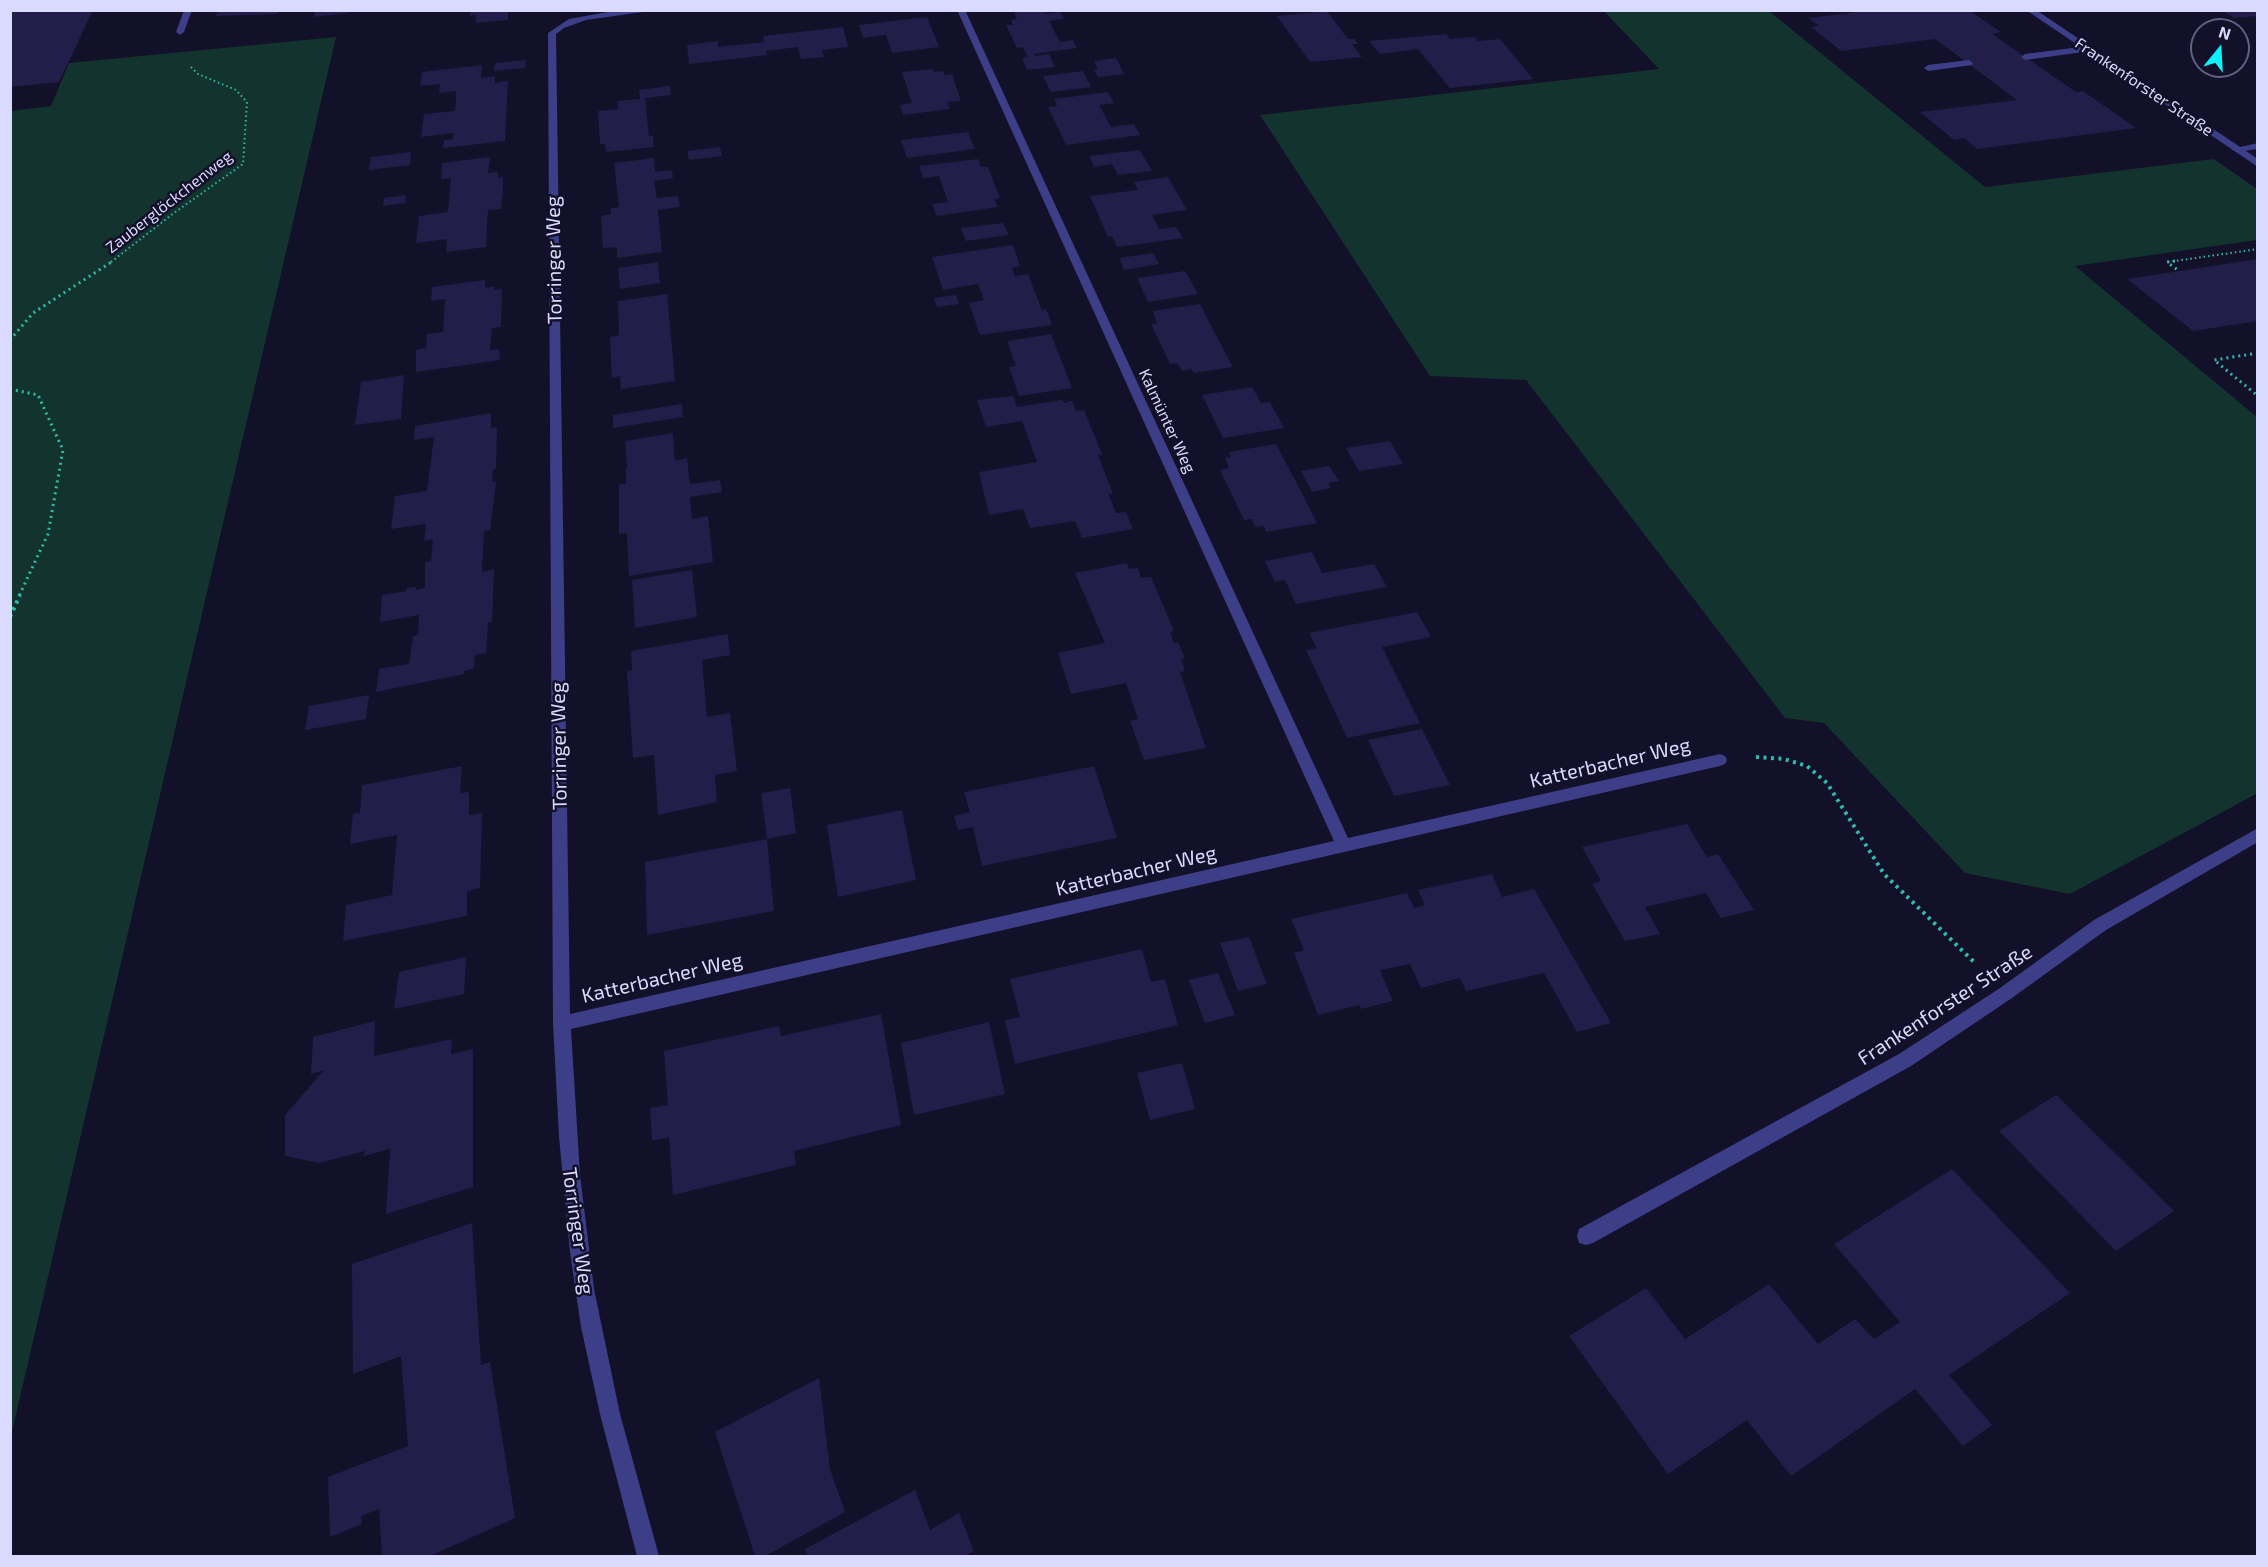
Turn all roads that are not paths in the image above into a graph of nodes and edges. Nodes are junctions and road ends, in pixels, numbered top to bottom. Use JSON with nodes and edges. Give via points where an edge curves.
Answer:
{"nodes":[{"id":1,"x":188,"y":10,"type":"edge"},
{"id":2,"x":653,"y":10,"type":"edge"},
{"id":3,"x":962,"y":10,"type":"edge"},
{"id":4,"x":2030,"y":10,"type":"edge"},
{"id":5,"x":180,"y":32,"type":"road end"},
{"id":6,"x":2088,"y":49,"type":"junction"},
{"id":7,"x":2025,"y":57,"type":"dead end"},
{"id":8,"x":1969,"y":63,"type":"dead end"},
{"id":9,"x":1929,"y":68,"type":"dead end"},
{"id":10,"x":2258,"y":146,"type":"edge"},
{"id":11,"x":2236,"y":149,"type":"junction"},
{"id":12,"x":2258,"y":164,"type":"edge"},
{"id":13,"x":1720,"y":760,"type":"road end"},
{"id":14,"x":2258,"y":834,"type":"edge"},
{"id":15,"x":1343,"y":845,"type":"junction"},
{"id":16,"x":562,"y":1023,"type":"junction"},
{"id":17,"x":1586,"y":1236,"type":"dead end"},
{"id":18,"x":648,"y":1557,"type":"edge"}],
"edges":[{"from":1,"to":5,"type":"street"},
{"from":2,"to":16,"type":"street","name":"Torringer Weg","via":[[577,19],[560,25],[552,33]]},
{"from":3,"to":15,"type":"street","name":"Kalmünter Weg"},
{"from":4,"to":6,"type":"street","name":"Frankenforster Straße"},
{"from":6,"to":7,"type":"street"},
{"from":6,"to":11,"type":"street","name":"Frankenforster Straße"},
{"from":8,"to":9,"type":"street"},
{"from":10,"to":11,"type":"street"},
{"from":11,"to":12,"type":"street","name":"Frankenforster Straße"},
{"from":13,"to":15,"type":"street","name":"Katterbacher Weg"},
{"from":14,"to":17,"type":"street","name":"Frankenforster Straße","via":[[2100,925],[1905,1060]]},
{"from":15,"to":16,"type":"street","name":"Katterbacher Weg"},
{"from":16,"to":18,"type":"street","name":"Torringer Weg","via":[[568,1157],[591,1326]]}]}
